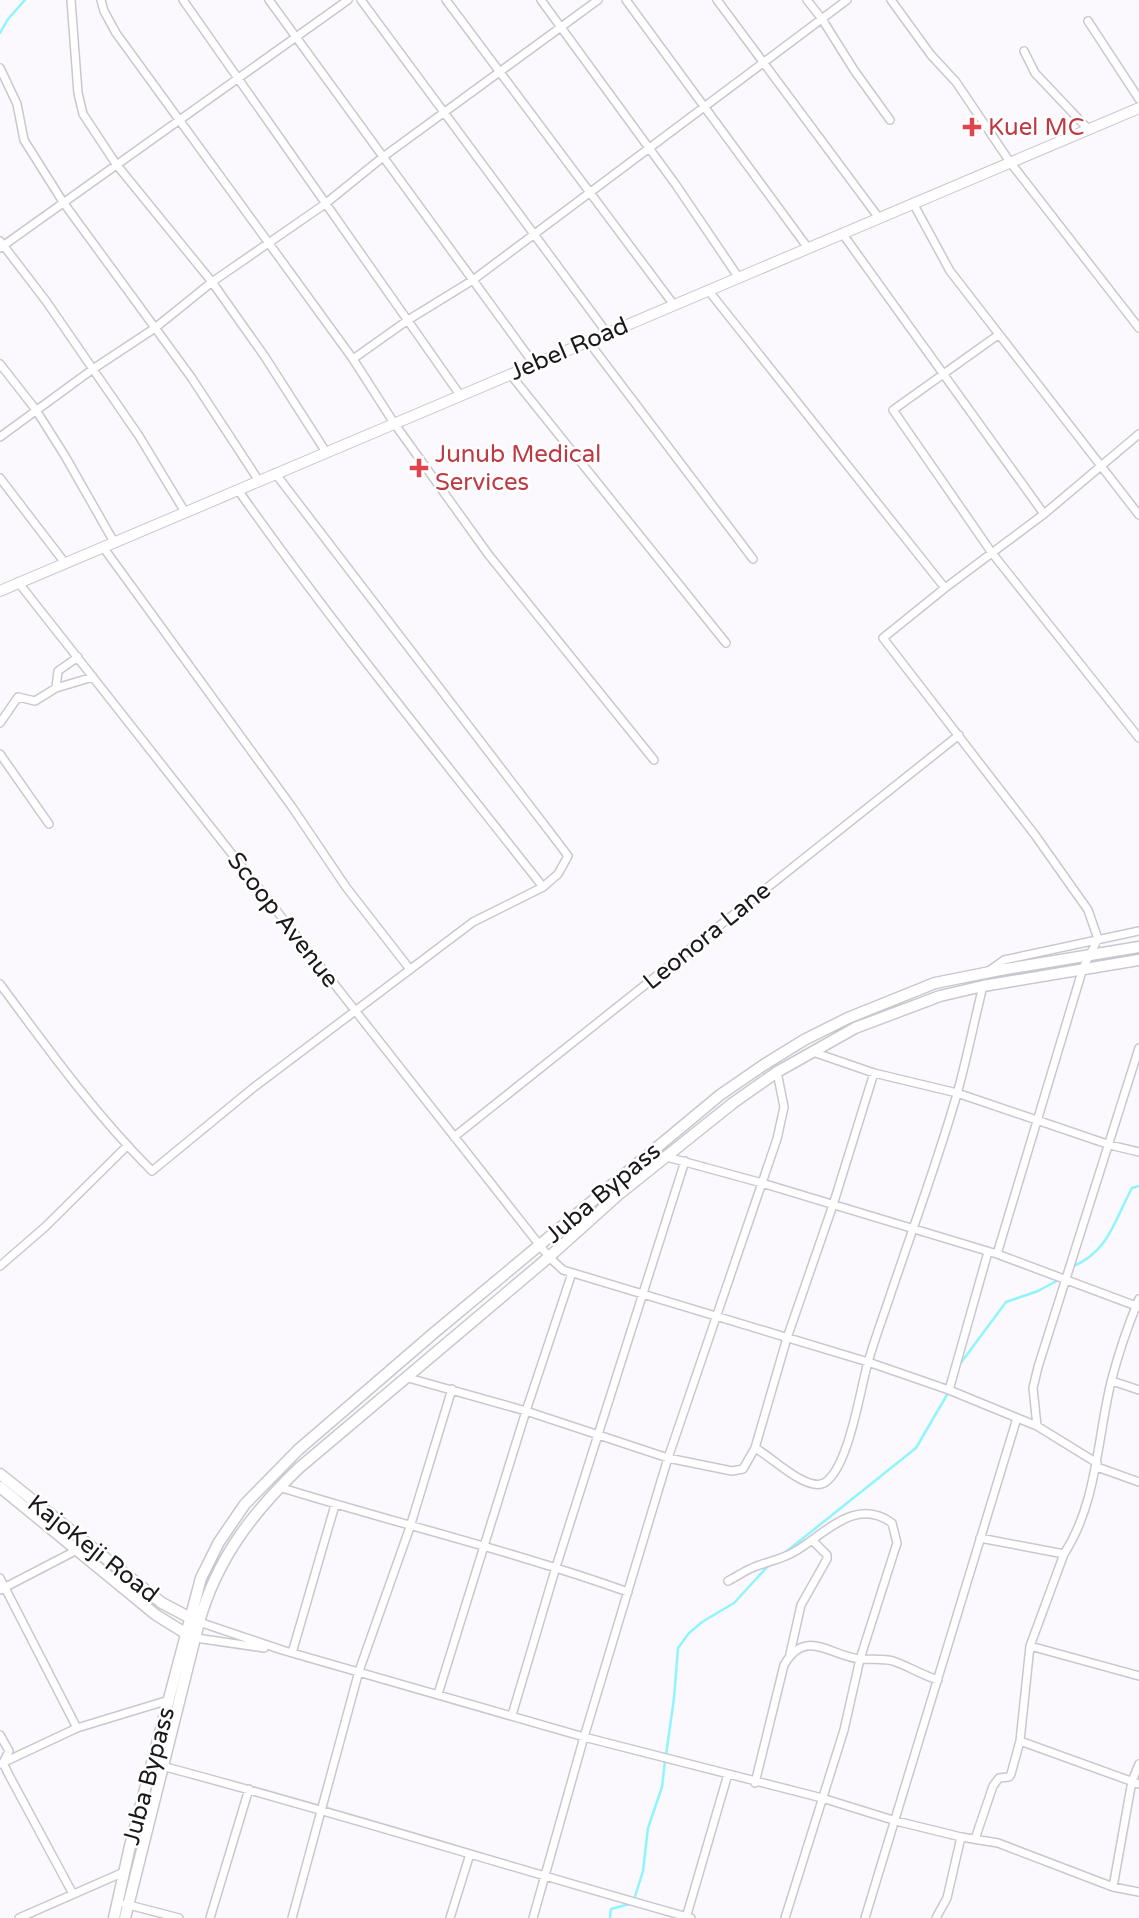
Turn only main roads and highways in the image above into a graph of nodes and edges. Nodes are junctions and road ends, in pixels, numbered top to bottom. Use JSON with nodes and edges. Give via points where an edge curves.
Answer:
{"nodes":[{"id":1,"x":1138,"y":107,"type":"edge"},
{"id":2,"x":1,"y":589,"type":"edge"},
{"id":3,"x":1139,"y":947,"type":"edge"},
{"id":4,"x":1139,"y":960,"type":"edge"},
{"id":5,"x":0,"y":1474,"type":"edge"},
{"id":6,"x":0,"y":1487,"type":"edge"},
{"id":7,"x":195,"y":1621,"type":"junction"},
{"id":8,"x":190,"y":1636,"type":"junction"},
{"id":9,"x":158,"y":1765,"type":"junction"},
{"id":10,"x":122,"y":1903,"type":"junction"},
{"id":11,"x":114,"y":1918,"type":"edge"},
{"id":12,"x":125,"y":1918,"type":"edge"}],
"edges":[{"from":1,"to":2,"type":"main road","name":"Jebel Road"},
{"from":3,"to":7,"type":"main road","name":"Juba Bypass","via":[[935,983],[818,1032],[720,1095],[321,1430],[256,1491],[208,1562]]},
{"from":4,"to":7,"type":"main road","name":"Juba Bypass","via":[[940,996],[855,1028],[777,1072],[618,1195],[279,1487],[230,1549]]},
{"from":5,"to":7,"type":"main road","name":"KajoKeji Road","via":[[148,1592]]},
{"from":6,"to":8,"type":"main road","name":"KajoKeji Road","via":[[156,1615]]},
{"from":7,"to":8,"type":"main road"},
{"from":8,"to":9,"type":"main road","name":"Juba Bypass"},
{"from":8,"to":9,"type":"main road","name":"Juba Bypass","via":[[170,1700]]},
{"from":9,"to":10,"type":"main road","name":"Juba Bypass"},
{"from":9,"to":10,"type":"main road","name":"Juba Bypass","via":[[124,1872]]},
{"from":10,"to":11,"type":"main road","name":"Juba Bypass"},
{"from":10,"to":12,"type":"main road","name":"Juba Bypass"}]}
